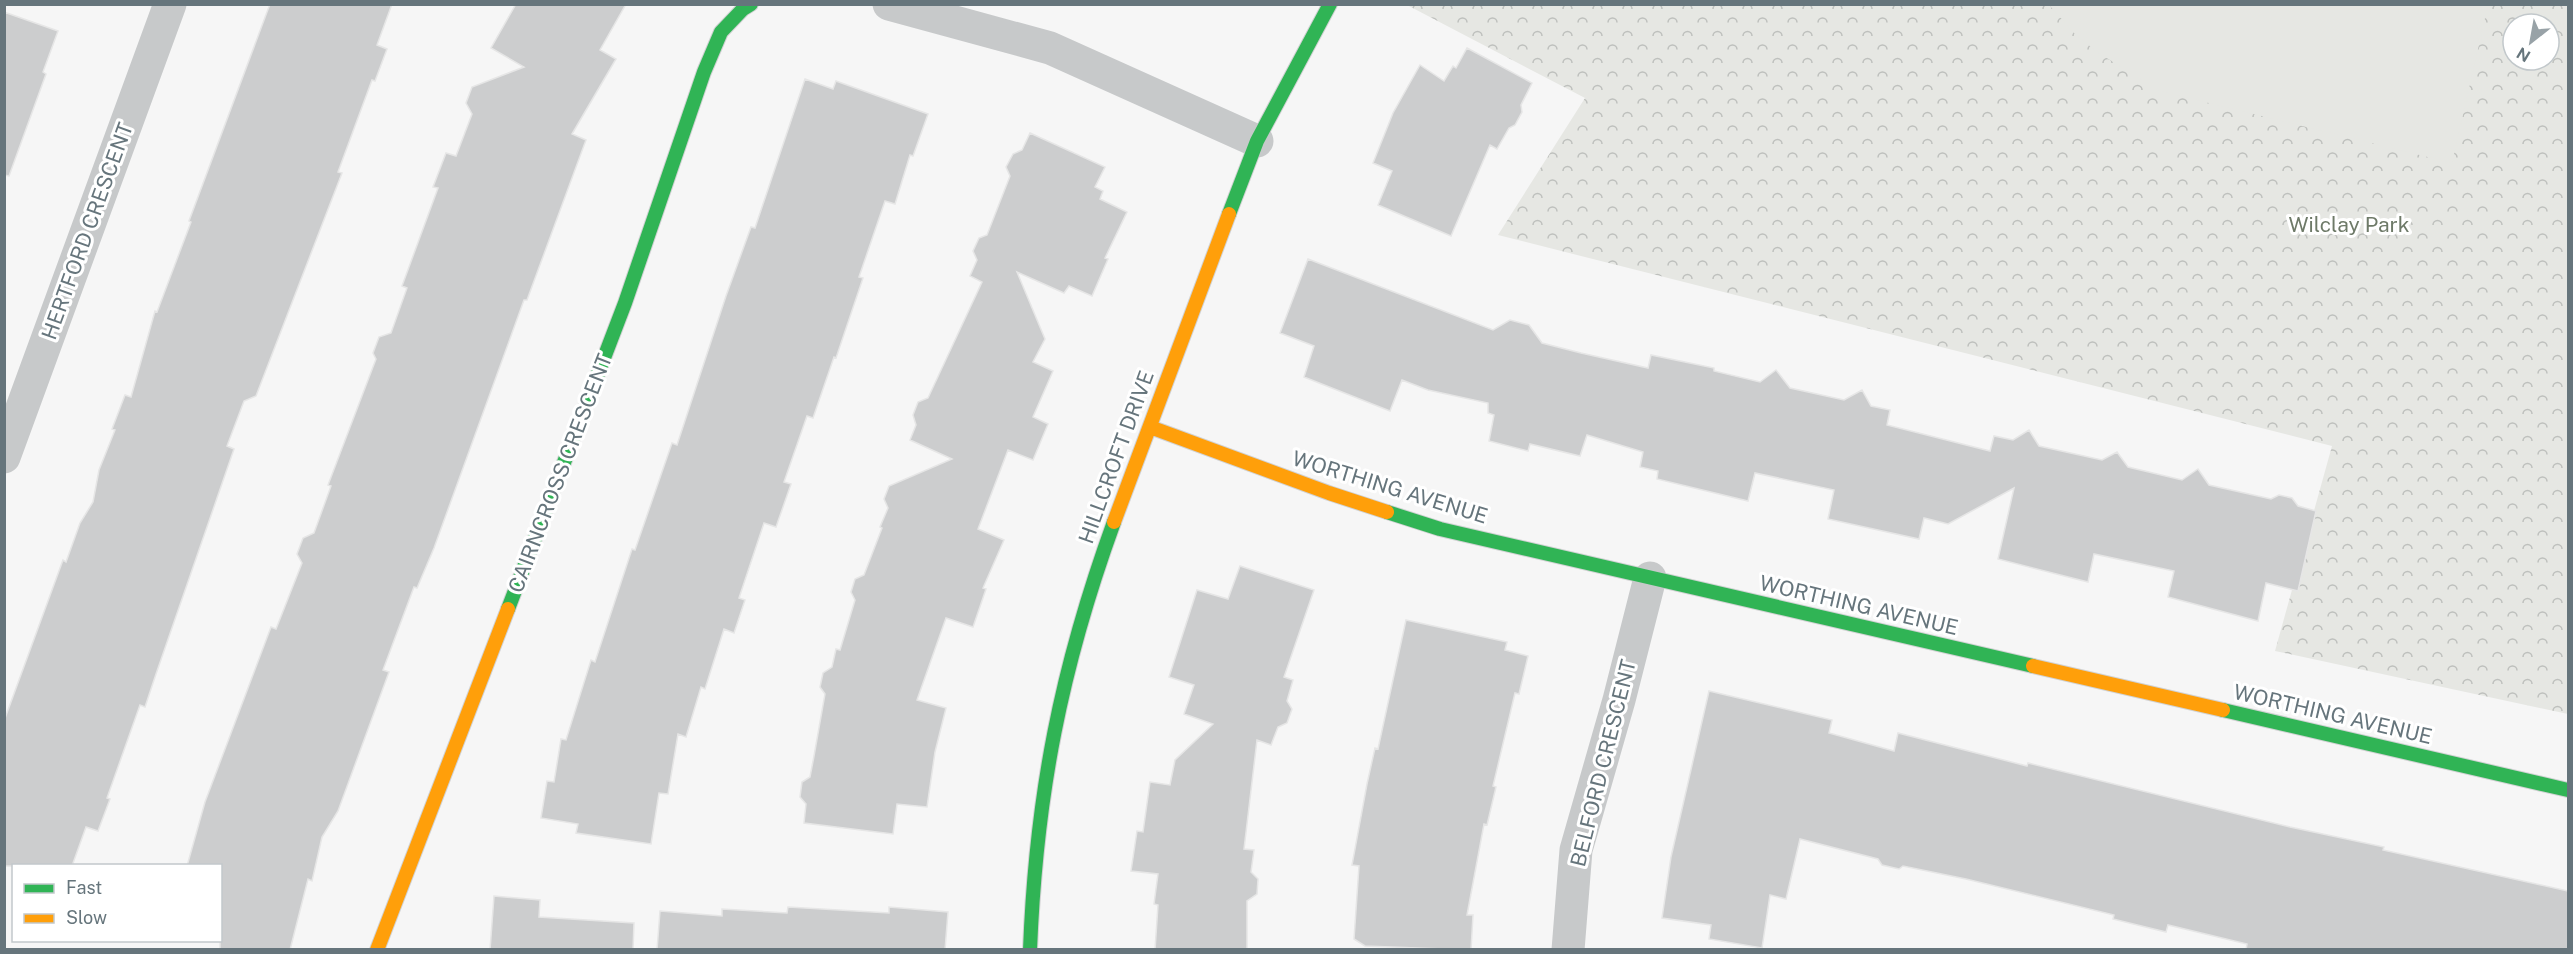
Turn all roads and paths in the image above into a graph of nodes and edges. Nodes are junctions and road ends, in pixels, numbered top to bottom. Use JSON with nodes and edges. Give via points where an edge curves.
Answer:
{"nodes":[{"id":1,"x":170,"y":4,"type":"edge"},
{"id":2,"x":752,"y":4,"type":"edge"},
{"id":3,"x":889,"y":4,"type":"edge"},
{"id":4,"x":1330,"y":4,"type":"edge"},
{"id":5,"x":1257,"y":141,"type":"junction"},
{"id":6,"x":1150,"y":427,"type":"junction"},
{"id":7,"x":4,"y":458,"type":"edge"},
{"id":8,"x":1650,"y":578,"type":"junction"},
{"id":9,"x":2568,"y":790,"type":"edge"},
{"id":10,"x":377,"y":950,"type":"edge"},
{"id":11,"x":1030,"y":950,"type":"edge"},
{"id":12,"x":1568,"y":950,"type":"edge"}],
"edges":[{"from":1,"to":7,"type":"street","name":"HERTFORD CRESCENT"},
{"from":2,"to":10,"type":"street","name":"CAIRNCROSS CRESCENT","via":[[721,32],[704,72],[625,303]]},
{"from":3,"to":5,"type":"street","via":[[1050,48]]},
{"from":4,"to":5,"type":"street","name":"HILLCROFT DRIVE"},
{"from":5,"to":6,"type":"street","name":"HILLCROFT DRIVE"},
{"from":6,"to":8,"type":"street","name":"WORTHING AVENUE","via":[[1379,511]]},
{"from":6,"to":11,"type":"street","name":"HILLCROFT DRIVE","via":[[1096,573],[1059,702],[1040,807]]},
{"from":8,"to":9,"type":"street","name":"WORTHING AVENUE"},
{"from":8,"to":12,"type":"street","name":"BELFORD CRESCENT","via":[[1576,850]]}]}
